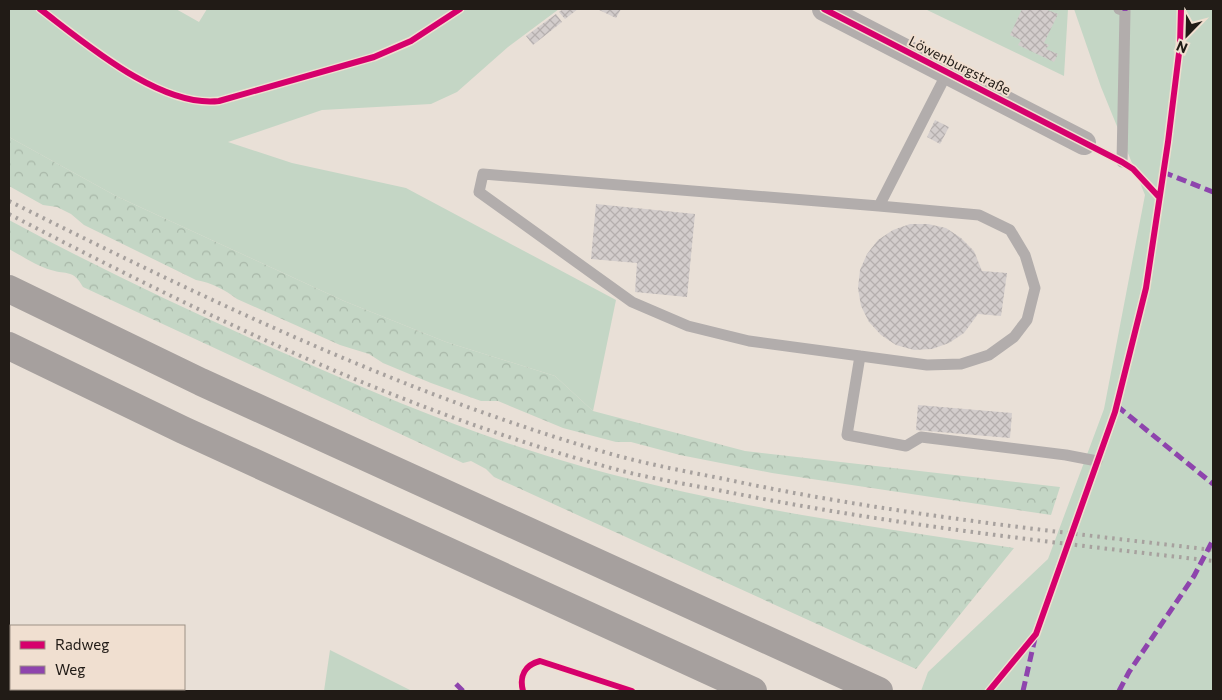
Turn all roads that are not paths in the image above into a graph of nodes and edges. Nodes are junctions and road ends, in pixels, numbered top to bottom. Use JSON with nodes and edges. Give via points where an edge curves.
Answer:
{"nodes":[{"id":1,"x":824,"y":9,"type":"edge"},
{"id":2,"x":1119,"y":9,"type":"edge"},
{"id":3,"x":947,"y":73,"type":"junction"},
{"id":4,"x":1084,"y":143,"type":"dead end"},
{"id":5,"x":1122,"y":162,"type":"dead end"},
{"id":6,"x":879,"y":206,"type":"junction"},
{"id":7,"x":9,"y":289,"type":"edge"},
{"id":8,"x":9,"y":346,"type":"edge"},
{"id":9,"x":860,"y":356,"type":"junction"},
{"id":10,"x":1098,"y":461,"type":"dead end"},
{"id":11,"x":753,"y":691,"type":"edge"},
{"id":12,"x":879,"y":691,"type":"edge"}],
"edges":[{"from":1,"to":3,"type":"street","name":"Löwenburgstraße"},
{"from":2,"to":5,"type":"lane","via":[[1125,11]]},
{"from":3,"to":4,"type":"street","name":"Löwenburgstraße"},
{"from":3,"to":6,"type":"lane"},
{"from":6,"to":9,"type":"lane","via":[[979,216],[1010,230],[1025,255],[1035,288],[1027,320],[1014,337],[989,355],[961,364],[927,365]]},
{"from":6,"to":9,"type":"lane","via":[[483,174],[479,192],[632,302],[688,326],[749,341]]},
{"from":7,"to":12,"type":"highway","via":[[201,382]]},
{"from":8,"to":11,"type":"highway","via":[[183,430]]},
{"from":9,"to":10,"type":"lane","via":[[847,435],[906,446],[921,437]]}]}
